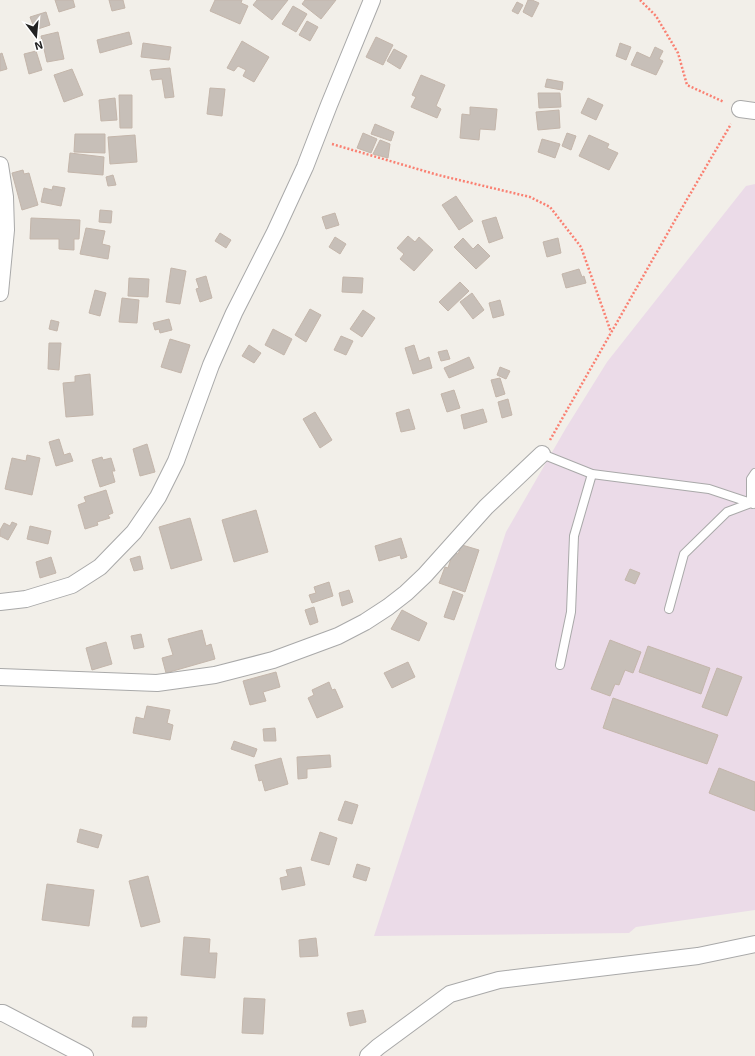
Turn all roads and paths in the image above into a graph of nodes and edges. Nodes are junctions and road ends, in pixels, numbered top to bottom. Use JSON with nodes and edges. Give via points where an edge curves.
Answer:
{"nodes":[{"id":1,"x":372,"y":0,"type":"edge"},
{"id":2,"x":640,"y":0,"type":"edge"},
{"id":3,"x":748,"y":110,"type":"edge"},
{"id":4,"x":316,"y":139,"type":"junction"},
{"id":5,"x":0,"y":165,"type":"edge"},
{"id":6,"x":0,"y":294,"type":"edge"},
{"id":7,"x":612,"y":333,"type":"junction"},
{"id":8,"x":542,"y":454,"type":"junction"},
{"id":9,"x":755,"y":473,"type":"edge"},
{"id":10,"x":592,"y":474,"type":"junction"},
{"id":11,"x":753,"y":504,"type":"edge"},
{"id":12,"x":0,"y":602,"type":"edge"},
{"id":13,"x":669,"y":609,"type":"dead end"},
{"id":14,"x":560,"y":665,"type":"dead end"},
{"id":15,"x":0,"y":677,"type":"edge"},
{"id":16,"x":755,"y":944,"type":"edge"},
{"id":17,"x":0,"y":1013,"type":"edge"},
{"id":18,"x":85,"y":1056,"type":"edge"},
{"id":19,"x":368,"y":1056,"type":"edge"}],
"edges":[{"from":1,"to":4,"type":"street"},
{"from":2,"to":3,"type":"path","via":[[656,16],[678,53],[687,85]]},
{"from":3,"to":7,"type":"path","via":[[682,208]]},
{"from":4,"to":7,"type":"path","via":[[438,175],[530,197],[550,207],[581,247]]},
{"from":4,"to":12,"type":"street","via":[[275,232],[211,365],[176,461],[158,497],[134,532],[100,567],[72,585],[26,599]]},
{"from":5,"to":6,"type":"street","via":[[5,197],[6,230]]},
{"from":7,"to":8,"type":"path"},
{"from":8,"to":10,"type":"lane"},
{"from":8,"to":15,"type":"street","via":[[486,507],[425,576],[406,593],[365,622],[338,636],[273,660],[215,675],[157,682]]},
{"from":9,"to":11,"type":"lane","via":[[751,479]]},
{"from":10,"to":11,"type":"lane","via":[[709,489]]},
{"from":10,"to":14,"type":"lane","via":[[574,536],[571,612]]},
{"from":11,"to":13,"type":"lane","via":[[727,512],[684,554]]},
{"from":16,"to":19,"type":"street","via":[[698,956],[499,980],[450,994]]},
{"from":17,"to":18,"type":"street"}]}
